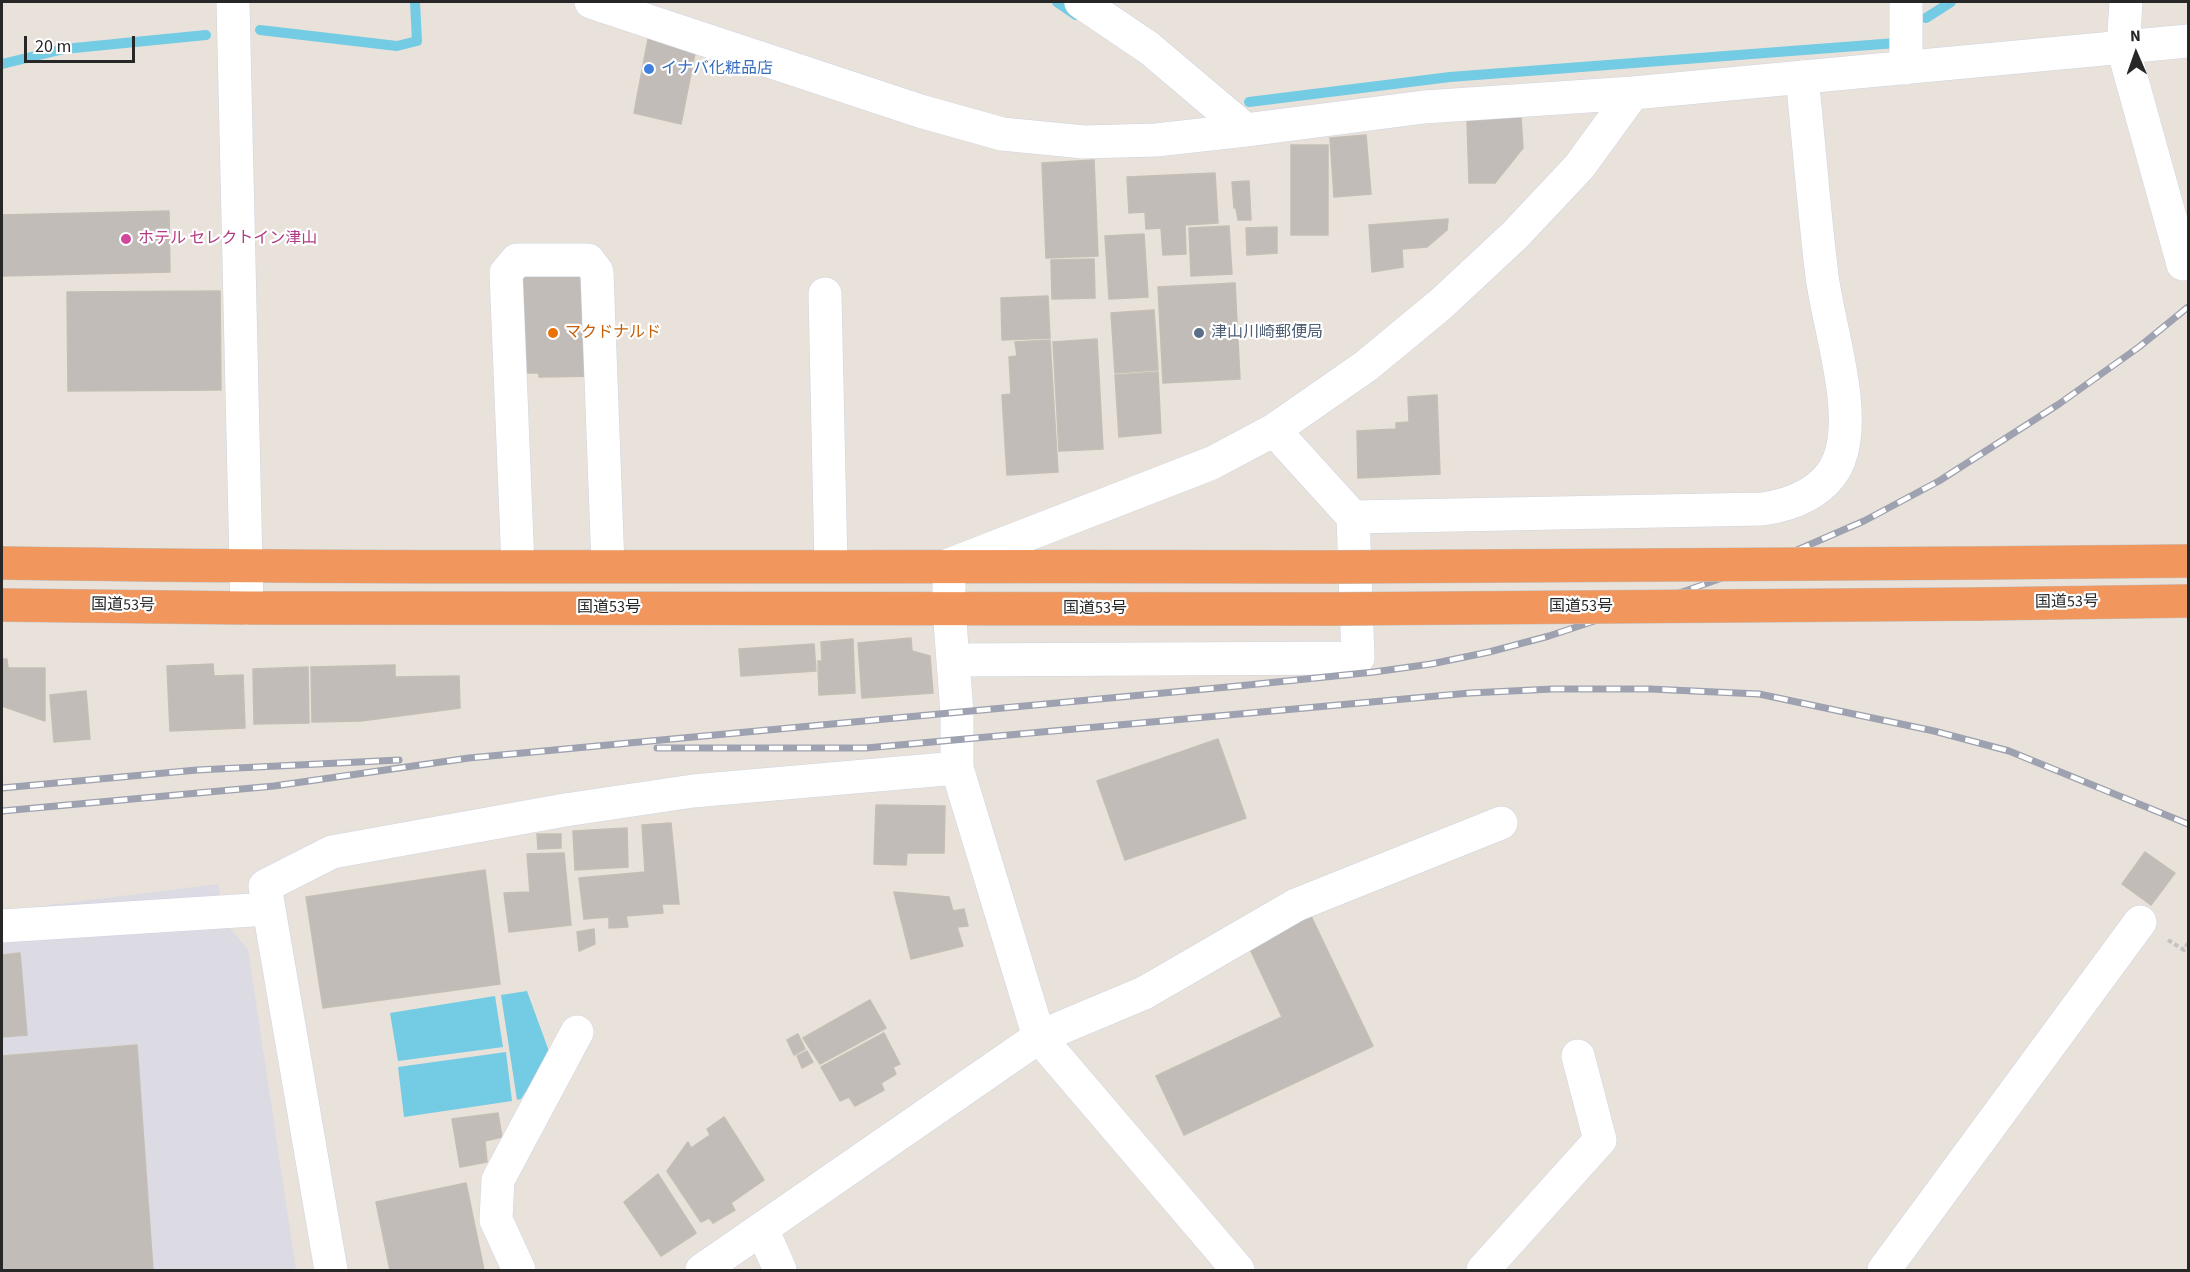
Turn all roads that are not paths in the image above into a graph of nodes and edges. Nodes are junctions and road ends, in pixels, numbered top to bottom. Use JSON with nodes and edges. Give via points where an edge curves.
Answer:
{"nodes":[{"id":1,"x":233,"y":2,"type":"edge"},
{"id":2,"x":591,"y":2,"type":"edge"},
{"id":3,"x":1081,"y":2,"type":"edge"},
{"id":4,"x":1906,"y":2,"type":"edge"},
{"id":5,"x":2126,"y":2,"type":"edge"},
{"id":6,"x":2188,"y":41,"type":"edge"},
{"id":7,"x":2123,"y":48,"type":"junction"},
{"id":8,"x":1906,"y":68,"type":"junction"},
{"id":9,"x":1802,"y":77,"type":"junction"},
{"id":10,"x":1633,"y":93,"type":"junction"},
{"id":11,"x":1246,"y":130,"type":"junction"},
{"id":12,"x":2183,"y":264,"type":"dead end"},
{"id":13,"x":825,"y":294,"type":"dead end"},
{"id":14,"x":1274,"y":430,"type":"junction"},
{"id":15,"x":1353,"y":516,"type":"junction"},
{"id":16,"x":2188,"y":561,"type":"edge"},
{"id":17,"x":2,"y":563,"type":"edge"},
{"id":18,"x":608,"y":566,"type":"junction"},
{"id":19,"x":831,"y":566,"type":"junction"},
{"id":20,"x":949,"y":566,"type":"junction"},
{"id":21,"x":246,"y":567,"type":"junction"},
{"id":22,"x":518,"y":567,"type":"junction"},
{"id":23,"x":2188,"y":601,"type":"edge"},
{"id":24,"x":2,"y":605,"type":"edge"},
{"id":25,"x":247,"y":608,"type":"junction"},
{"id":26,"x":949,"y":609,"type":"junction"},
{"id":27,"x":953,"y":660,"type":"junction"},
{"id":28,"x":957,"y":768,"type":"junction"},
{"id":29,"x":1501,"y":823,"type":"dead end"},
{"id":30,"x":268,"y":909,"type":"junction"},
{"id":31,"x":2140,"y":922,"type":"dead end"},
{"id":32,"x":2,"y":926,"type":"edge"},
{"id":33,"x":577,"y":1032,"type":"dead end"},
{"id":34,"x":1039,"y":1037,"type":"junction"},
{"id":35,"x":1578,"y":1056,"type":"dead end"},
{"id":36,"x":762,"y":1229,"type":"junction"},
{"id":37,"x":331,"y":1270,"type":"edge"},
{"id":38,"x":519,"y":1270,"type":"edge"},
{"id":39,"x":702,"y":1270,"type":"edge"},
{"id":40,"x":780,"y":1270,"type":"edge"},
{"id":41,"x":1238,"y":1270,"type":"edge"},
{"id":42,"x":1483,"y":1270,"type":"edge"},
{"id":43,"x":1884,"y":1270,"type":"edge"}],
"edges":[{"from":1,"to":21,"type":"street"},
{"from":2,"to":11,"type":"street","via":[[920,111],[1002,134],[1084,142],[1156,140]]},
{"from":3,"to":11,"type":"street","via":[[1149,48]]},
{"from":4,"to":8,"type":"street"},
{"from":5,"to":7,"type":"street"},
{"from":6,"to":7,"type":"street"},
{"from":7,"to":8,"type":"street"},
{"from":7,"to":12,"type":"street"},
{"from":8,"to":9,"type":"street"},
{"from":9,"to":10,"type":"street"},
{"from":9,"to":15,"type":"street","via":[[1822,277],[1846,411],[1842,452],[1834,470],[1820,486],[1801,498],[1762,509]]},
{"from":10,"to":11,"type":"street","via":[[1424,107]]},
{"from":10,"to":14,"type":"street","via":[[1579,167],[1507,243],[1366,366]]},
{"from":13,"to":19,"type":"street"},
{"from":14,"to":15,"type":"street"},
{"from":14,"to":20,"type":"street","via":[[1212,463]]},
{"from":15,"to":27,"type":"street","via":[[1358,658]]},
{"from":16,"to":20,"type":"highway","bridge":true},
{"from":17,"to":21,"type":"highway"},
{"from":18,"to":19,"type":"highway"},
{"from":18,"to":22,"type":"highway"},
{"from":18,"to":22,"type":"street","via":[[597,272],[588,260],[517,260],[506,273]]},
{"from":19,"to":20,"type":"highway"},
{"from":20,"to":26,"type":"street"},
{"from":21,"to":22,"type":"highway"},
{"from":21,"to":25,"type":"street"},
{"from":23,"to":26,"type":"highway","name":"国道53号","bridge":true},
{"from":24,"to":25,"type":"highway","name":"国道53号"},
{"from":25,"to":26,"type":"highway","name":"国道53号"},
{"from":26,"to":27,"type":"street"},
{"from":27,"to":28,"type":"street"},
{"from":28,"to":30,"type":"street","via":[[693,791],[332,852],[264,886]]},
{"from":28,"to":34,"type":"street"},
{"from":29,"to":34,"type":"street","via":[[1296,905],[1144,993]]},
{"from":30,"to":32,"type":"street"},
{"from":30,"to":37,"type":"street"},
{"from":31,"to":43,"type":"street"},
{"from":33,"to":38,"type":"street","via":[[498,1180],[496,1220]]},
{"from":34,"to":36,"type":"street"},
{"from":34,"to":41,"type":"street"},
{"from":35,"to":42,"type":"street","via":[[1600,1140]]},
{"from":36,"to":39,"type":"street"},
{"from":36,"to":40,"type":"street"}]}
